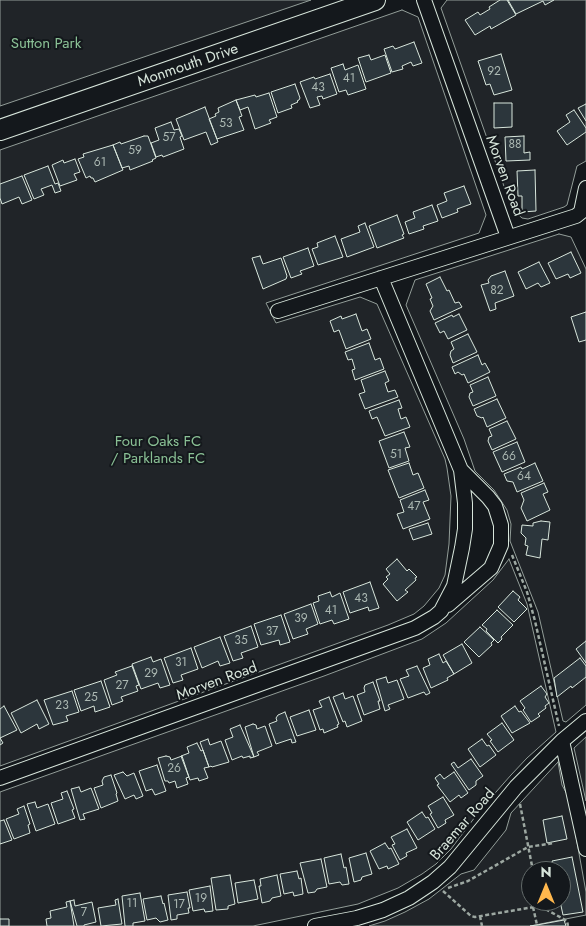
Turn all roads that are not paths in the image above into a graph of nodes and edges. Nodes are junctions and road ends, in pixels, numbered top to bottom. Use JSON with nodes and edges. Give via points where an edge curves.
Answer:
{"nodes":[{"id":1,"x":375,"y":0,"type":"edge"},
{"id":2,"x":424,"y":0,"type":"edge"},
{"id":3,"x":0,"y":130,"type":"edge"},
{"id":4,"x":586,"y":188,"type":"edge"},
{"id":5,"x":583,"y":217,"type":"edge"},
{"id":6,"x":508,"y":237,"type":"junction"},
{"id":7,"x":381,"y":278,"type":"junction"},
{"id":8,"x":278,"y":311,"type":"dead end"},
{"id":9,"x":461,"y":470,"type":"junction"},
{"id":10,"x":441,"y":611,"type":"junction"},
{"id":11,"x":586,"y":721,"type":"edge"},
{"id":12,"x":562,"y":741,"type":"junction"},
{"id":13,"x":0,"y":778,"type":"edge"},
{"id":14,"x":586,"y":849,"type":"edge"},
{"id":15,"x":315,"y":926,"type":"edge"}],
"edges":[{"from":1,"to":3,"type":"street","name":"Monmouth Drive"},
{"from":2,"to":6,"type":"street","name":"Morven Road"},
{"from":4,"to":5,"type":"street"},
{"from":5,"to":6,"type":"street"},
{"from":6,"to":7,"type":"street","name":"Morven Road"},
{"from":7,"to":8,"type":"street","name":"Morven Road"},
{"from":7,"to":9,"type":"street","name":"Morven Road"},
{"from":9,"to":10,"type":"street","name":"Morven Road","via":[[464,503],[462,548],[454,586]]},
{"from":9,"to":10,"type":"street","name":"Morven Road","via":[[495,506],[501,537],[497,558],[491,568]]},
{"from":10,"to":13,"type":"street","name":"Morven Road","via":[[415,628]]},
{"from":11,"to":12,"type":"street","name":"Braemar Road"},
{"from":12,"to":14,"type":"street"},
{"from":12,"to":15,"type":"street","name":"Braemar Road","via":[[516,787],[450,867],[433,882],[383,910]]}]}
